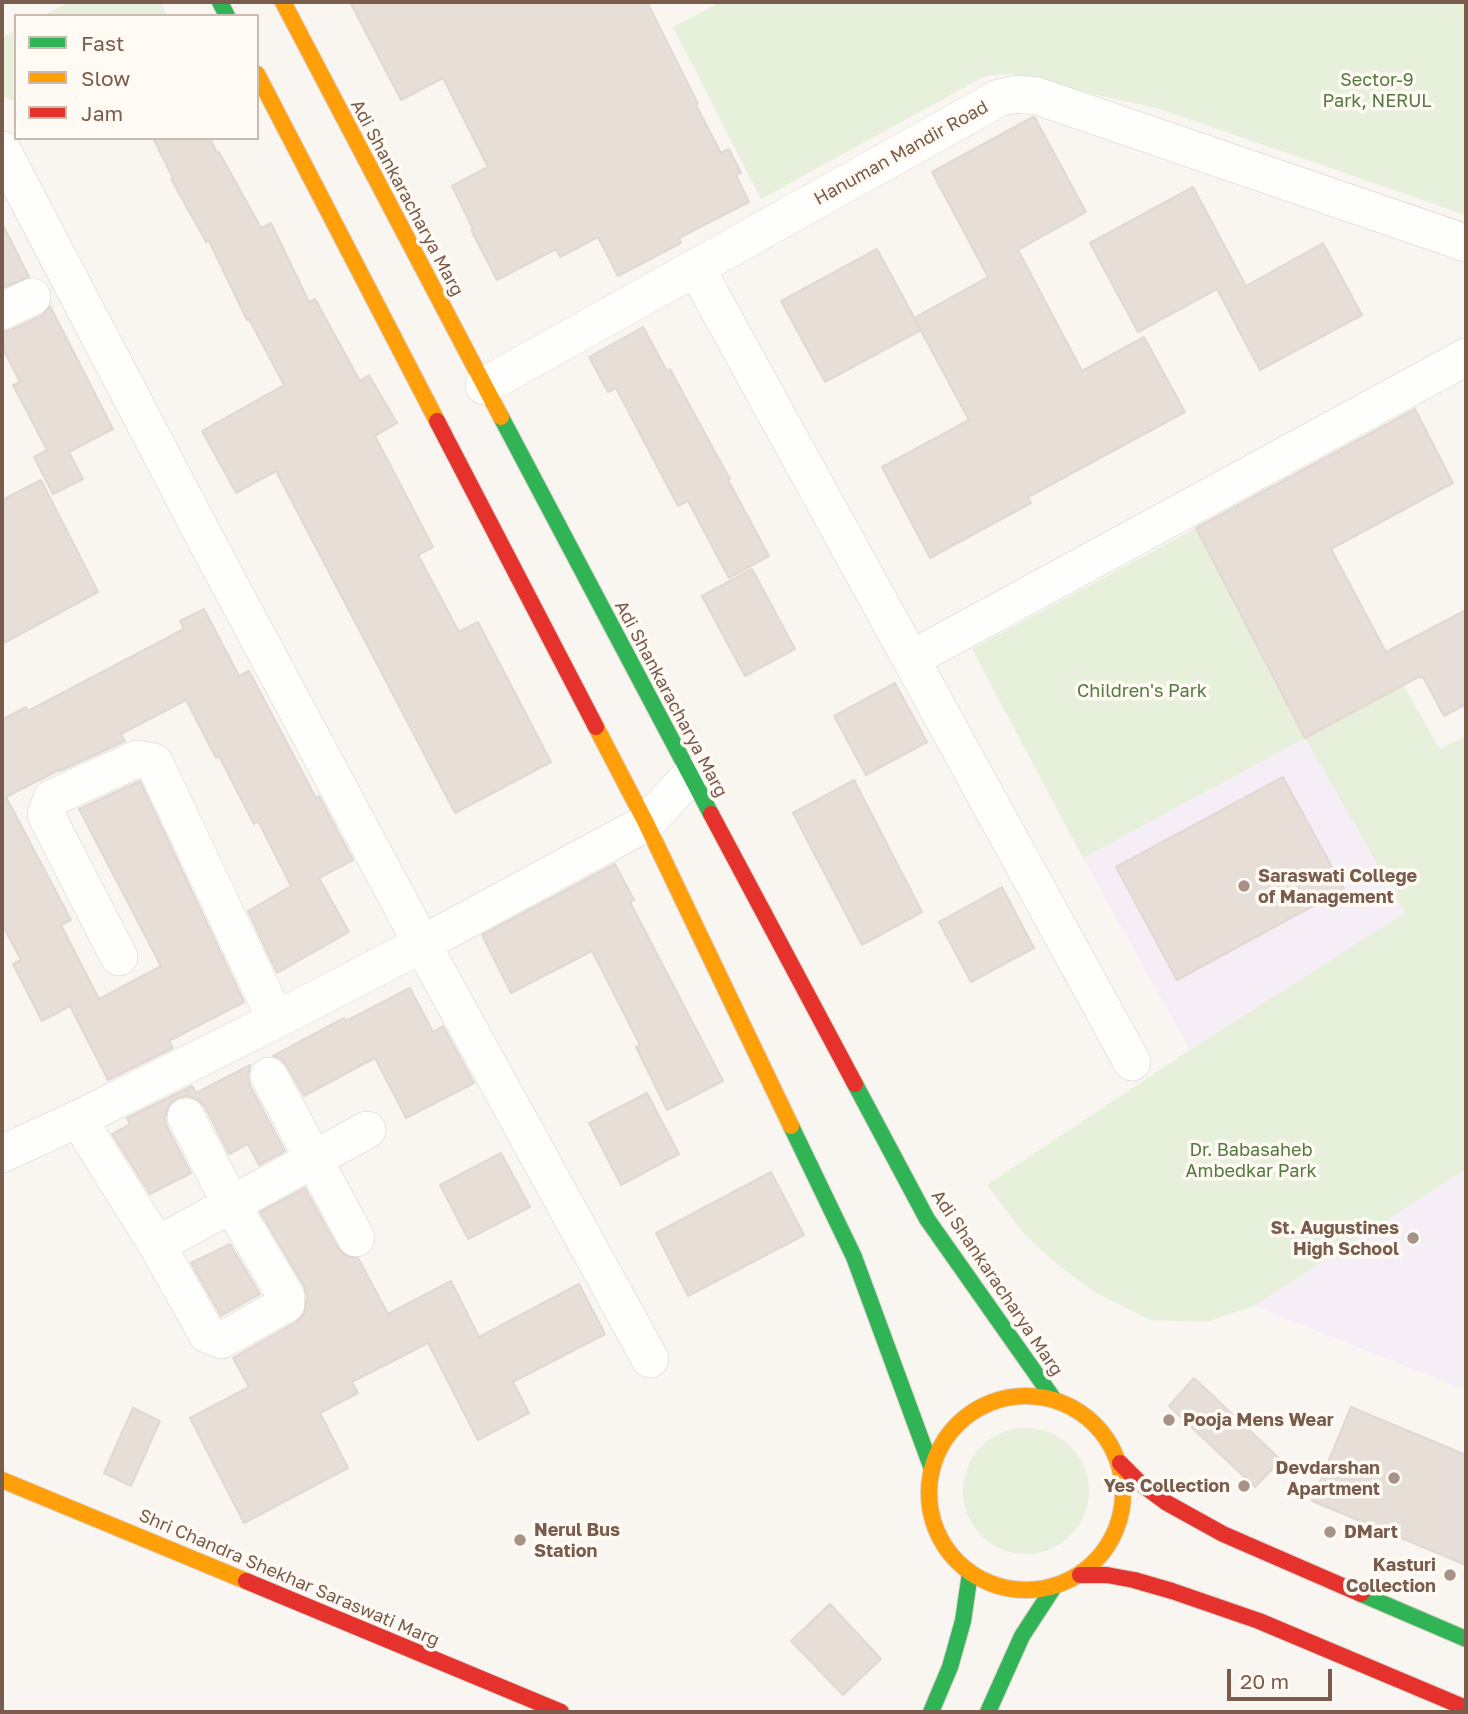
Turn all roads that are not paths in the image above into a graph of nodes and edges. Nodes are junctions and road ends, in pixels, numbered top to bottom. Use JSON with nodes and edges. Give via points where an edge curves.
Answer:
{"nodes":[{"id":1,"x":283,"y":2,"type":"edge"},
{"id":2,"x":259,"y":78,"type":"edge"},
{"id":3,"x":2,"y":153,"type":"edge"},
{"id":4,"x":1466,"y":243,"type":"edge"},
{"id":5,"x":696,"y":268,"type":"junction"},
{"id":6,"x":1466,"y":357,"type":"edge"},
{"id":7,"x":484,"y":386,"type":"junction"},
{"id":8,"x":911,"y":659,"type":"junction"},
{"id":9,"x":690,"y":776,"type":"junction"},
{"id":10,"x":646,"y":823,"type":"junction"},
{"id":11,"x":422,"y":944,"type":"junction"},
{"id":12,"x":119,"y":957,"type":"dead end"},
{"id":13,"x":276,"y":1020,"type":"junction"},
{"id":14,"x":1132,"y":1062,"type":"dead end"},
{"id":15,"x":269,"y":1076,"type":"dead end"},
{"id":16,"x":186,"y":1116,"type":"dead end"},
{"id":17,"x":80,"y":1118,"type":"junction"},
{"id":18,"x":367,"y":1130,"type":"dead end"},
{"id":19,"x":2,"y":1154,"type":"edge"},
{"id":20,"x":314,"y":1159,"type":"junction"},
{"id":21,"x":231,"y":1205,"type":"junction"},
{"id":22,"x":356,"y":1238,"type":"dead end"},
{"id":23,"x":157,"y":1245,"type":"junction"},
{"id":24,"x":650,"y":1359,"type":"dead end"},
{"id":25,"x":1053,"y":1398,"type":"junction"},
{"id":26,"x":1120,"y":1463,"type":"junction"},
{"id":27,"x":932,"y":1469,"type":"junction"},
{"id":28,"x":2,"y":1479,"type":"edge"},
{"id":29,"x":970,"y":1573,"type":"junction"},
{"id":30,"x":1080,"y":1575,"type":"junction"},
{"id":31,"x":1054,"y":1587,"type":"junction"},
{"id":32,"x":1466,"y":1639,"type":"edge"},
{"id":33,"x":1466,"y":1708,"type":"edge"},
{"id":34,"x":561,"y":1712,"type":"edge"},
{"id":35,"x":931,"y":1712,"type":"edge"},
{"id":36,"x":988,"y":1712,"type":"edge"}],
"edges":[{"from":1,"to":7,"type":"main road","name":"Adi Shankaracharya Marg"},
{"from":2,"to":10,"type":"main road"},
{"from":3,"to":11,"type":"street"},
{"from":4,"to":5,"type":"street","name":"Hanuman Mandir Road","via":[[1037,96],[1017,94],[999,98]]},
{"from":5,"to":7,"type":"street","name":"Hanuman Mandir Road"},
{"from":5,"to":8,"type":"street"},
{"from":6,"to":8,"type":"street"},
{"from":7,"to":9,"type":"main road","name":"Adi Shankaracharya Marg"},
{"from":8,"to":14,"type":"street"},
{"from":9,"to":10,"type":"street"},
{"from":9,"to":25,"type":"main road","name":"Adi Shankaracharya Marg","via":[[927,1219]]},
{"from":10,"to":11,"type":"street"},
{"from":10,"to":27,"type":"main road","via":[[854,1257]]},
{"from":11,"to":13,"type":"street"},
{"from":11,"to":24,"type":"street"},
{"from":12,"to":13,"type":"street","via":[[46,815],[52,798],[137,760],[154,762]]},
{"from":13,"to":17,"type":"street"},
{"from":15,"to":20,"type":"street"},
{"from":16,"to":21,"type":"street"},
{"from":17,"to":19,"type":"street"},
{"from":17,"to":23,"type":"street"},
{"from":18,"to":20,"type":"street"},
{"from":20,"to":21,"type":"street"},
{"from":20,"to":22,"type":"street"},
{"from":21,"to":23,"type":"street"},
{"from":21,"to":23,"type":"street","via":[[286,1296],[286,1304],[222,1340],[207,1334]]},
{"from":25,"to":26,"type":"main road","via":[[1090,1419],[1105,1434]]},
{"from":25,"to":27,"type":"main road","via":[[1021,1395],[990,1402],[963,1418],[943,1442]]},
{"from":26,"to":30,"type":"main road","via":[[1124,1494],[1118,1527],[1101,1555]]},
{"from":26,"to":32,"type":"main road","via":[[1167,1503],[1223,1534]]},
{"from":27,"to":29,"type":"main road","via":[[929,1498],[935,1527],[949,1553]]},
{"from":28,"to":34,"type":"main road","name":"Shri Chandra Shekhar Saraswati Marg"},
{"from":29,"to":31,"type":"main road","via":[[996,1586],[1025,1591]]},
{"from":29,"to":35,"type":"main road","via":[[963,1621]]},
{"from":30,"to":31,"type":"main road"},
{"from":30,"to":33,"type":"main road","via":[[1107,1575],[1172,1591],[1259,1621]]},
{"from":31,"to":36,"type":"main road","via":[[1023,1636]]}]}
